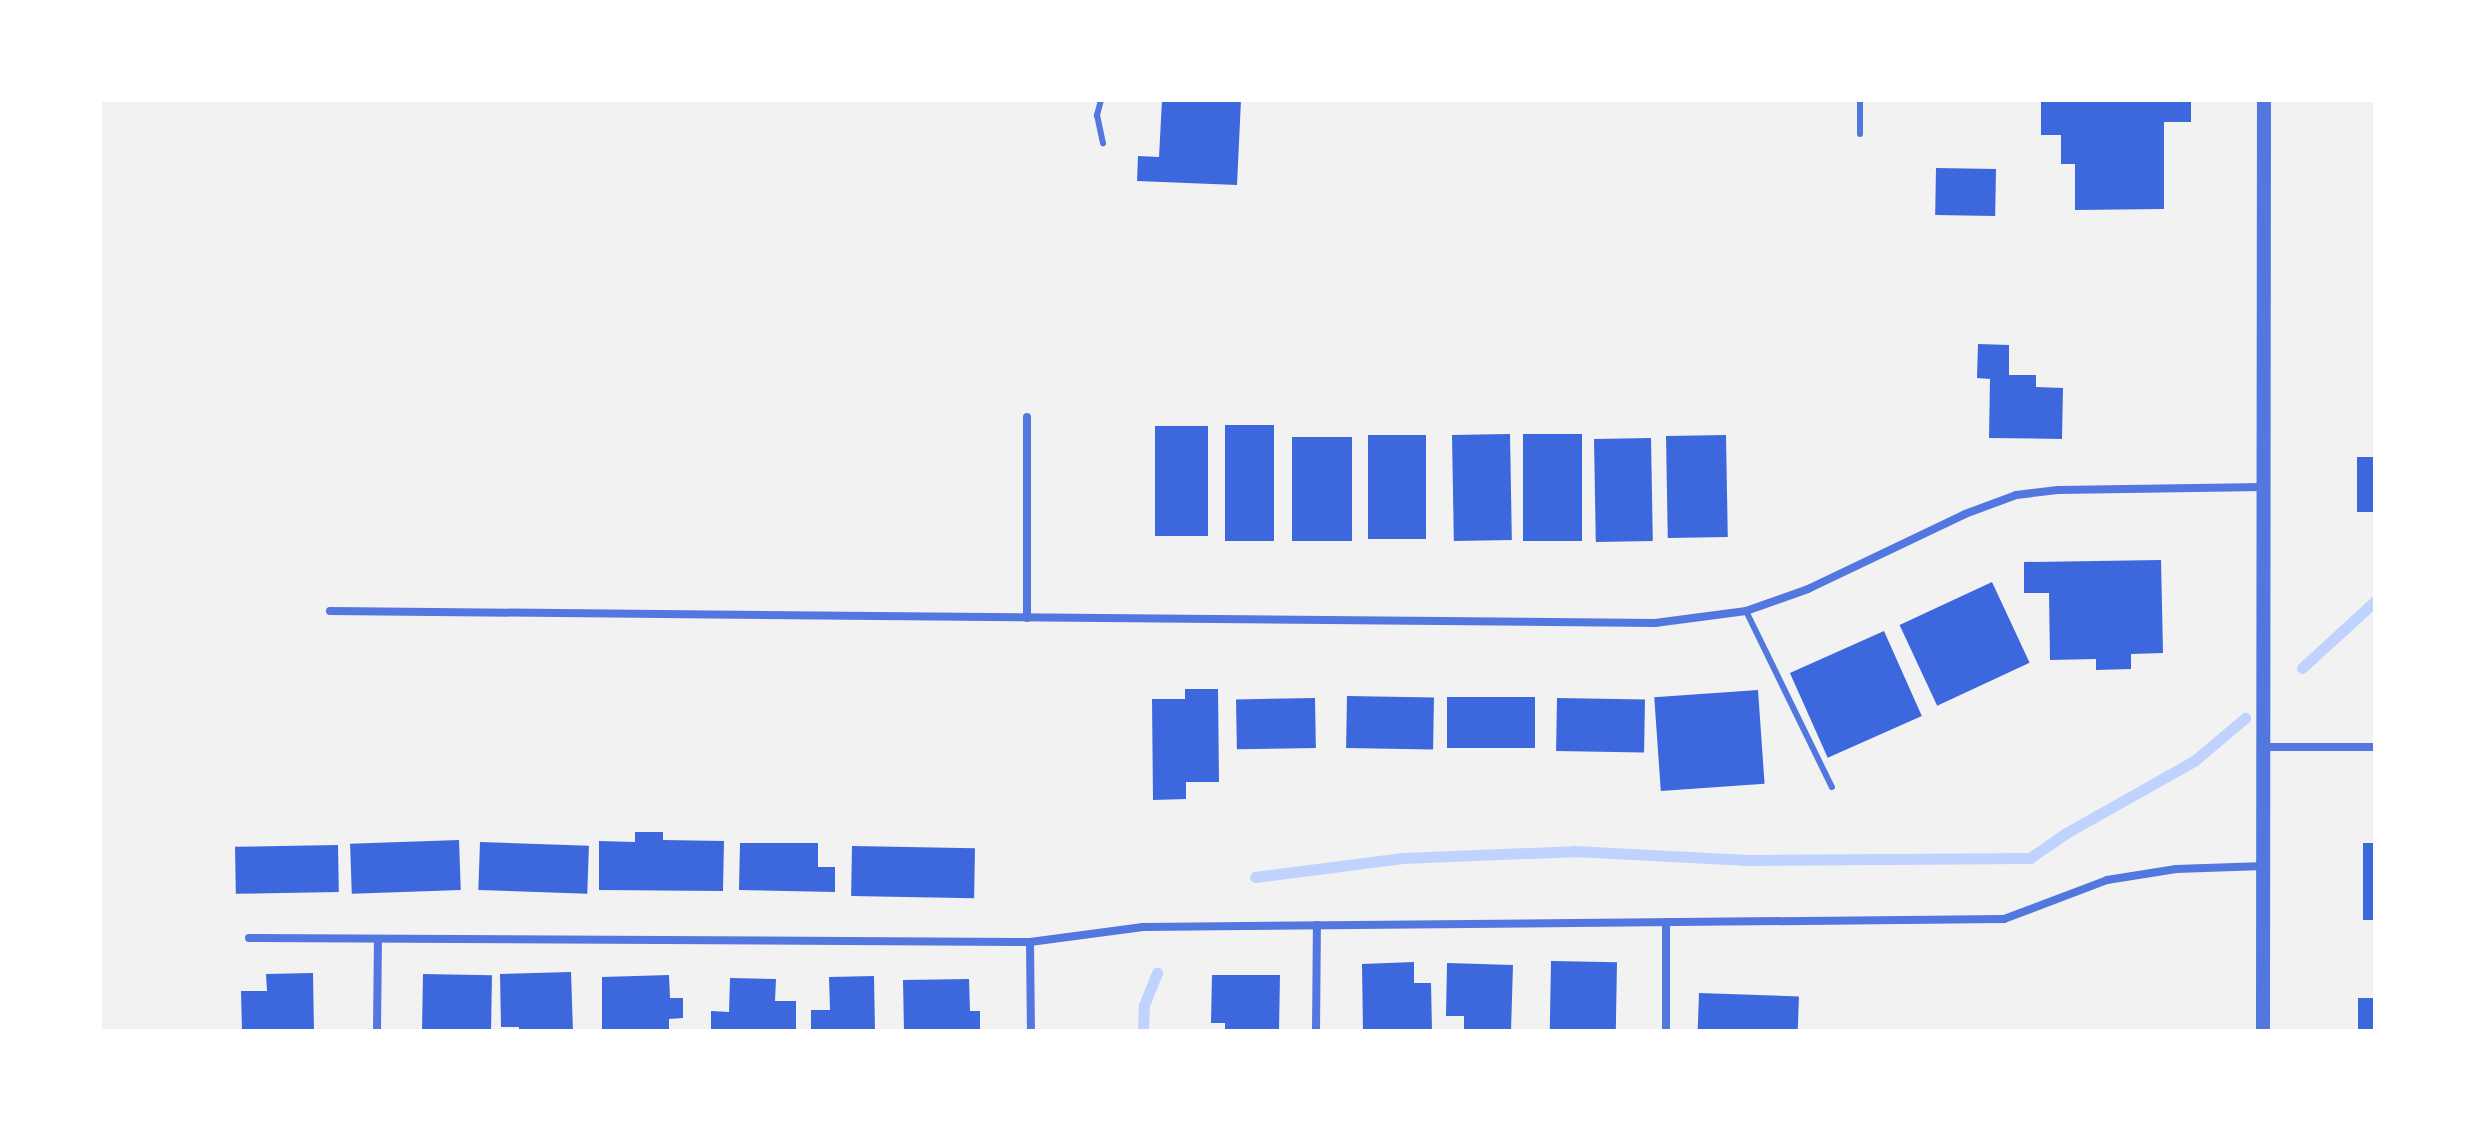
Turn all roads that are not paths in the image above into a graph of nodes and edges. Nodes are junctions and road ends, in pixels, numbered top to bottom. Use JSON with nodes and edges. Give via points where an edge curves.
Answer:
{"nodes":[{"id":1,"x":1101,"y":100,"type":"edge"},
{"id":2,"x":1860,"y":100,"type":"edge"},
{"id":3,"x":2264,"y":100,"type":"edge"},
{"id":4,"x":1860,"y":134,"type":"dead end"},
{"id":5,"x":1103,"y":143,"type":"dead end"},
{"id":6,"x":1027,"y":417,"type":"dead end"},
{"id":7,"x":2264,"y":487,"type":"junction"},
{"id":8,"x":330,"y":611,"type":"dead end"},
{"id":9,"x":1746,"y":611,"type":"junction"},
{"id":10,"x":1027,"y":618,"type":"junction"},
{"id":11,"x":2265,"y":747,"type":"junction"},
{"id":12,"x":2375,"y":747,"type":"edge"},
{"id":13,"x":1832,"y":787,"type":"dead end"},
{"id":14,"x":2264,"y":866,"type":"junction"},
{"id":15,"x":1666,"y":922,"type":"junction"},
{"id":16,"x":1317,"y":925,"type":"junction"},
{"id":17,"x":249,"y":938,"type":"dead end"},
{"id":18,"x":378,"y":939,"type":"junction"},
{"id":19,"x":1030,"y":942,"type":"junction"},
{"id":20,"x":377,"y":1031,"type":"edge"},
{"id":21,"x":1031,"y":1031,"type":"edge"},
{"id":22,"x":1316,"y":1031,"type":"edge"},
{"id":23,"x":1666,"y":1031,"type":"edge"},
{"id":24,"x":2263,"y":1031,"type":"edge"}],
"edges":[{"from":1,"to":5,"type":"lane","via":[[1097,115]]},
{"from":2,"to":4,"type":"lane"},
{"from":3,"to":7,"type":"street"},
{"from":6,"to":10,"type":"street"},
{"from":7,"to":9,"type":"street","via":[[2016,495],[1808,589]]},
{"from":7,"to":11,"type":"street"},
{"from":8,"to":10,"type":"street"},
{"from":9,"to":10,"type":"street","via":[[1655,623]]},
{"from":9,"to":13,"type":"lane"},
{"from":11,"to":12,"type":"street"},
{"from":11,"to":14,"type":"street"},
{"from":14,"to":15,"type":"street","via":[[2176,869],[2107,880],[2004,919]]},
{"from":14,"to":24,"type":"street"},
{"from":15,"to":16,"type":"street"},
{"from":15,"to":23,"type":"street"},
{"from":16,"to":19,"type":"street","via":[[1143,927]]},
{"from":16,"to":22,"type":"street"},
{"from":17,"to":18,"type":"street"},
{"from":18,"to":19,"type":"street"},
{"from":18,"to":20,"type":"street"},
{"from":19,"to":21,"type":"street"}]}
